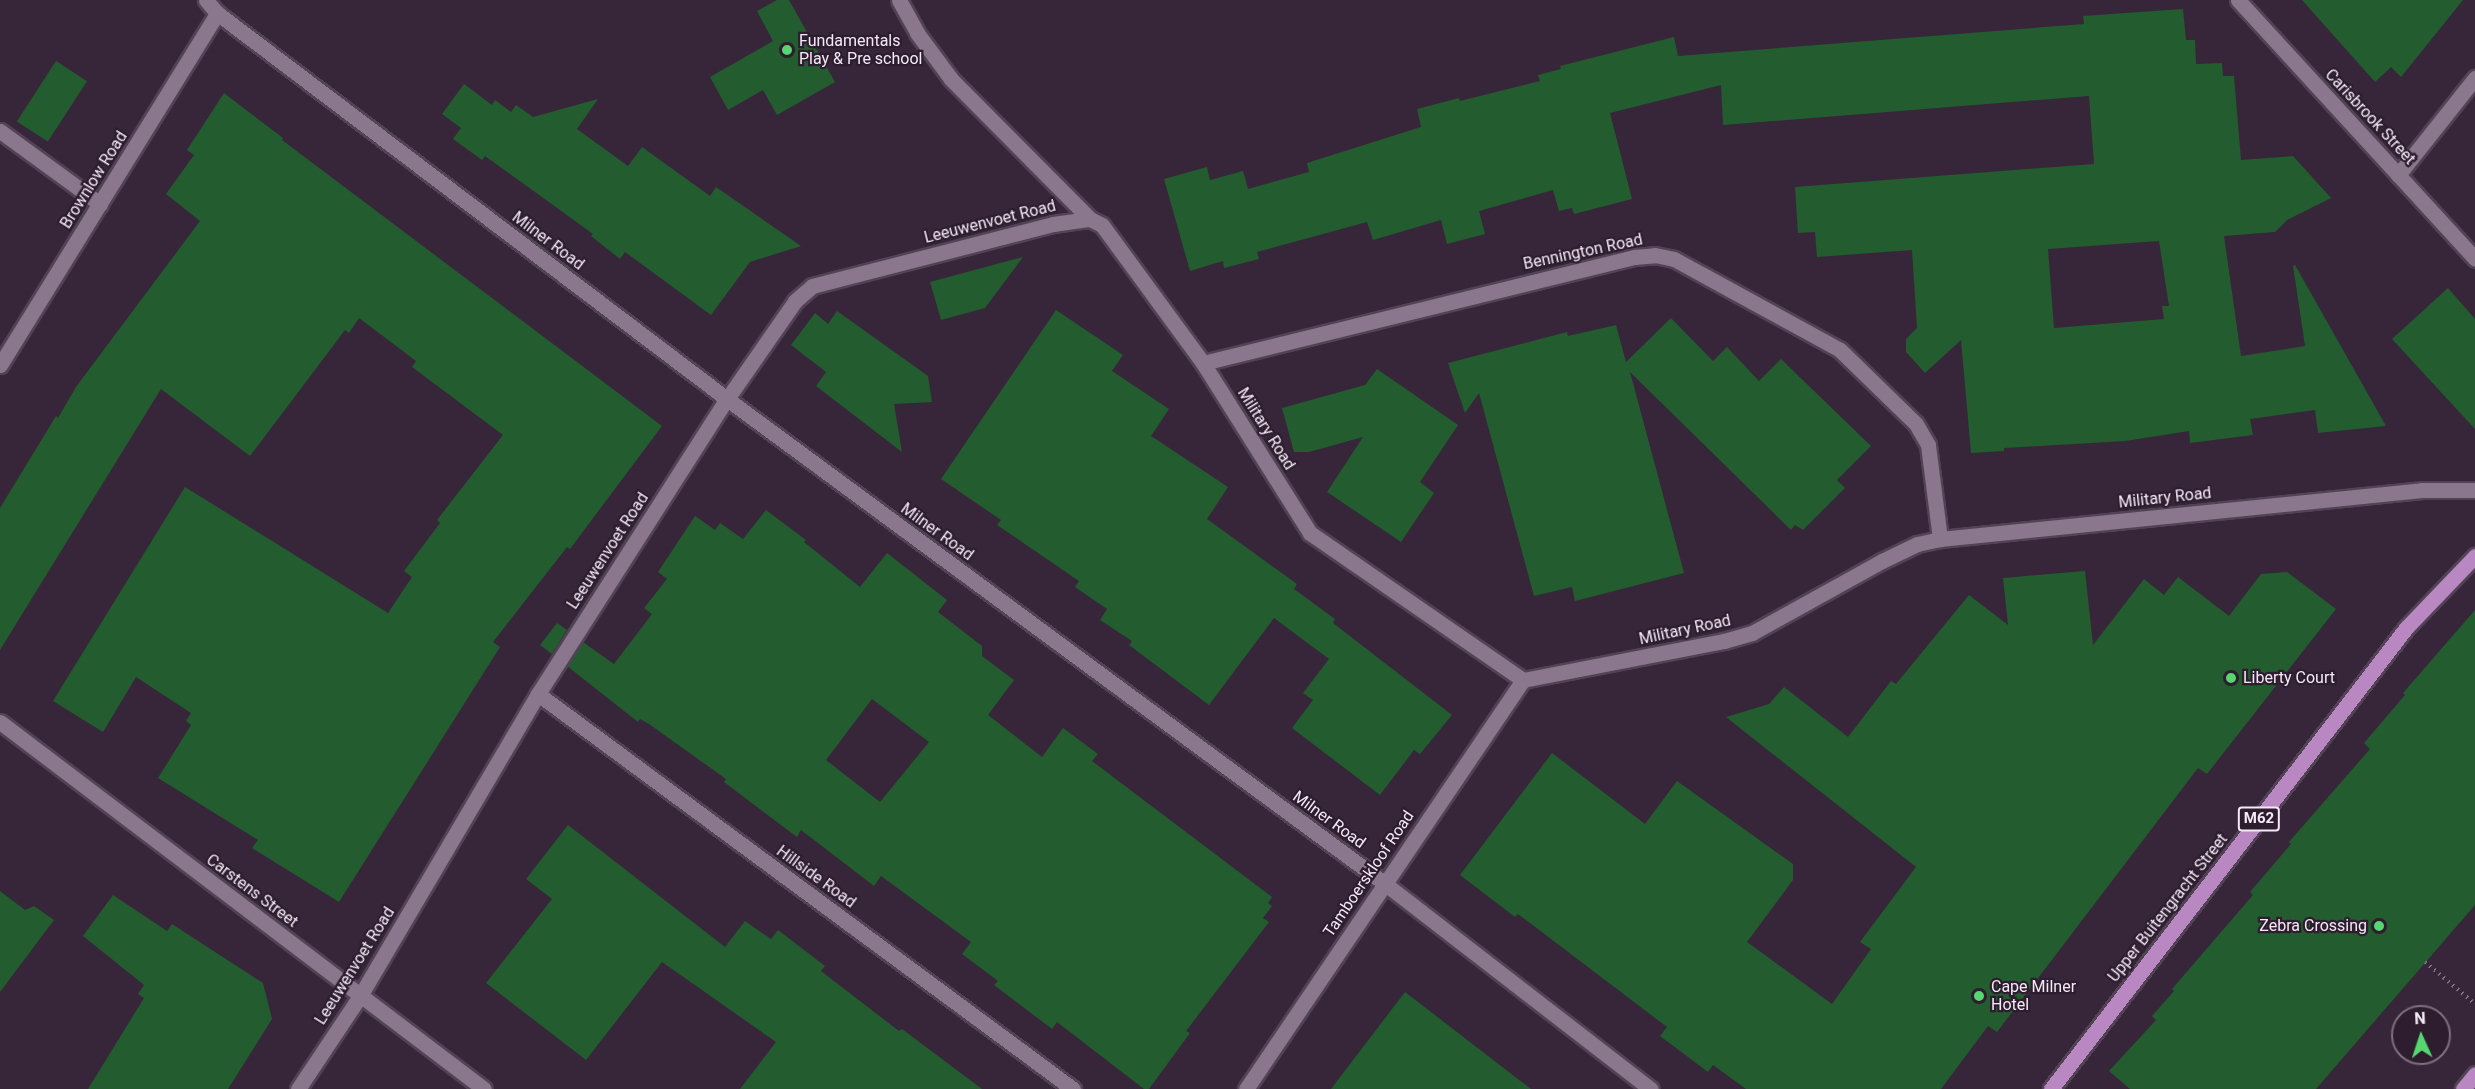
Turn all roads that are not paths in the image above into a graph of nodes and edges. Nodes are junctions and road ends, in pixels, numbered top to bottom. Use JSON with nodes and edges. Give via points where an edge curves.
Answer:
{"nodes":[{"id":1,"x":206,"y":0,"type":"edge"},
{"id":2,"x":899,"y":0,"type":"edge"},
{"id":3,"x":2238,"y":0,"type":"edge"},
{"id":4,"x":217,"y":13,"type":"junction"},
{"id":5,"x":2475,"y":78,"type":"edge"},
{"id":6,"x":0,"y":131,"type":"edge"},
{"id":7,"x":2398,"y":175,"type":"junction"},
{"id":8,"x":100,"y":204,"type":"junction"},
{"id":9,"x":1090,"y":219,"type":"junction"},
{"id":10,"x":2475,"y":259,"type":"edge"},
{"id":11,"x":1203,"y":363,"type":"junction"},
{"id":12,"x":0,"y":365,"type":"edge"},
{"id":13,"x":727,"y":399,"type":"junction"},
{"id":14,"x":2475,"y":490,"type":"edge"},
{"id":15,"x":1940,"y":539,"type":"junction"},
{"id":16,"x":2475,"y":556,"type":"edge"},
{"id":17,"x":1523,"y":680,"type":"junction"},
{"id":18,"x":538,"y":694,"type":"junction"},
{"id":19,"x":0,"y":722,"type":"edge"},
{"id":20,"x":1384,"y":883,"type":"junction"},
{"id":21,"x":360,"y":996,"type":"junction"},
{"id":22,"x":2475,"y":1074,"type":"edge"},
{"id":23,"x":298,"y":1089,"type":"edge"},
{"id":24,"x":484,"y":1089,"type":"edge"},
{"id":25,"x":1073,"y":1089,"type":"edge"},
{"id":26,"x":1246,"y":1089,"type":"edge"},
{"id":27,"x":1651,"y":1089,"type":"edge"},
{"id":28,"x":2051,"y":1089,"type":"edge"},
{"id":29,"x":2463,"y":1089,"type":"edge"}],
"edges":[{"from":1,"to":4,"type":"street","name":"Milner Road"},
{"from":2,"to":9,"type":"street","name":"Military Road","via":[[917,33],[951,79]]},
{"from":3,"to":7,"type":"street","name":"Carisbrook Street"},
{"from":4,"to":8,"type":"street","name":"Brownlow Road"},
{"from":4,"to":13,"type":"street","name":"Milner Road"},
{"from":5,"to":7,"type":"street"},
{"from":6,"to":8,"type":"street"},
{"from":7,"to":10,"type":"street","name":"Carisbrook Street"},
{"from":8,"to":12,"type":"street","name":"Brownlow Road"},
{"from":9,"to":11,"type":"street","name":"Military Road","via":[[1102,225]]},
{"from":9,"to":13,"type":"street","name":"Leeuwenvoet Road","via":[[1053,224],[812,286],[795,301]]},
{"from":11,"to":15,"type":"street","name":"Bennington Road","via":[[1634,256],[1674,259],[1840,350],[1916,424],[1928,445]]},
{"from":11,"to":17,"type":"street","name":"Military Road","via":[[1310,533]]},
{"from":13,"to":18,"type":"street","name":"Leeuwenvoet Road"},
{"from":13,"to":20,"type":"street","name":"Milner Road"},
{"from":14,"to":15,"type":"street","name":"Military Road","via":[[2422,490]]},
{"from":15,"to":17,"type":"street","name":"Military Road","via":[[1917,544],[1891,557],[1752,633],[1724,642]]},
{"from":16,"to":28,"type":"main road","name":"Upper Buitengracht Street","number":"M62","via":[[2406,628]]},
{"from":17,"to":20,"type":"street","name":"Tamboerskloof Road"},
{"from":18,"to":21,"type":"street","name":"Leeuwenvoet Road"},
{"from":18,"to":25,"type":"street","name":"Hillside Road"},
{"from":19,"to":21,"type":"street","name":"Carstens Street"},
{"from":20,"to":26,"type":"street","name":"Tamboerskloof Road"},
{"from":20,"to":27,"type":"street","name":"Milner Road"},
{"from":21,"to":23,"type":"street","name":"Leeuwenvoet Road"},
{"from":21,"to":24,"type":"street","name":"Carstens Street"},
{"from":22,"to":29,"type":"main road"}]}
